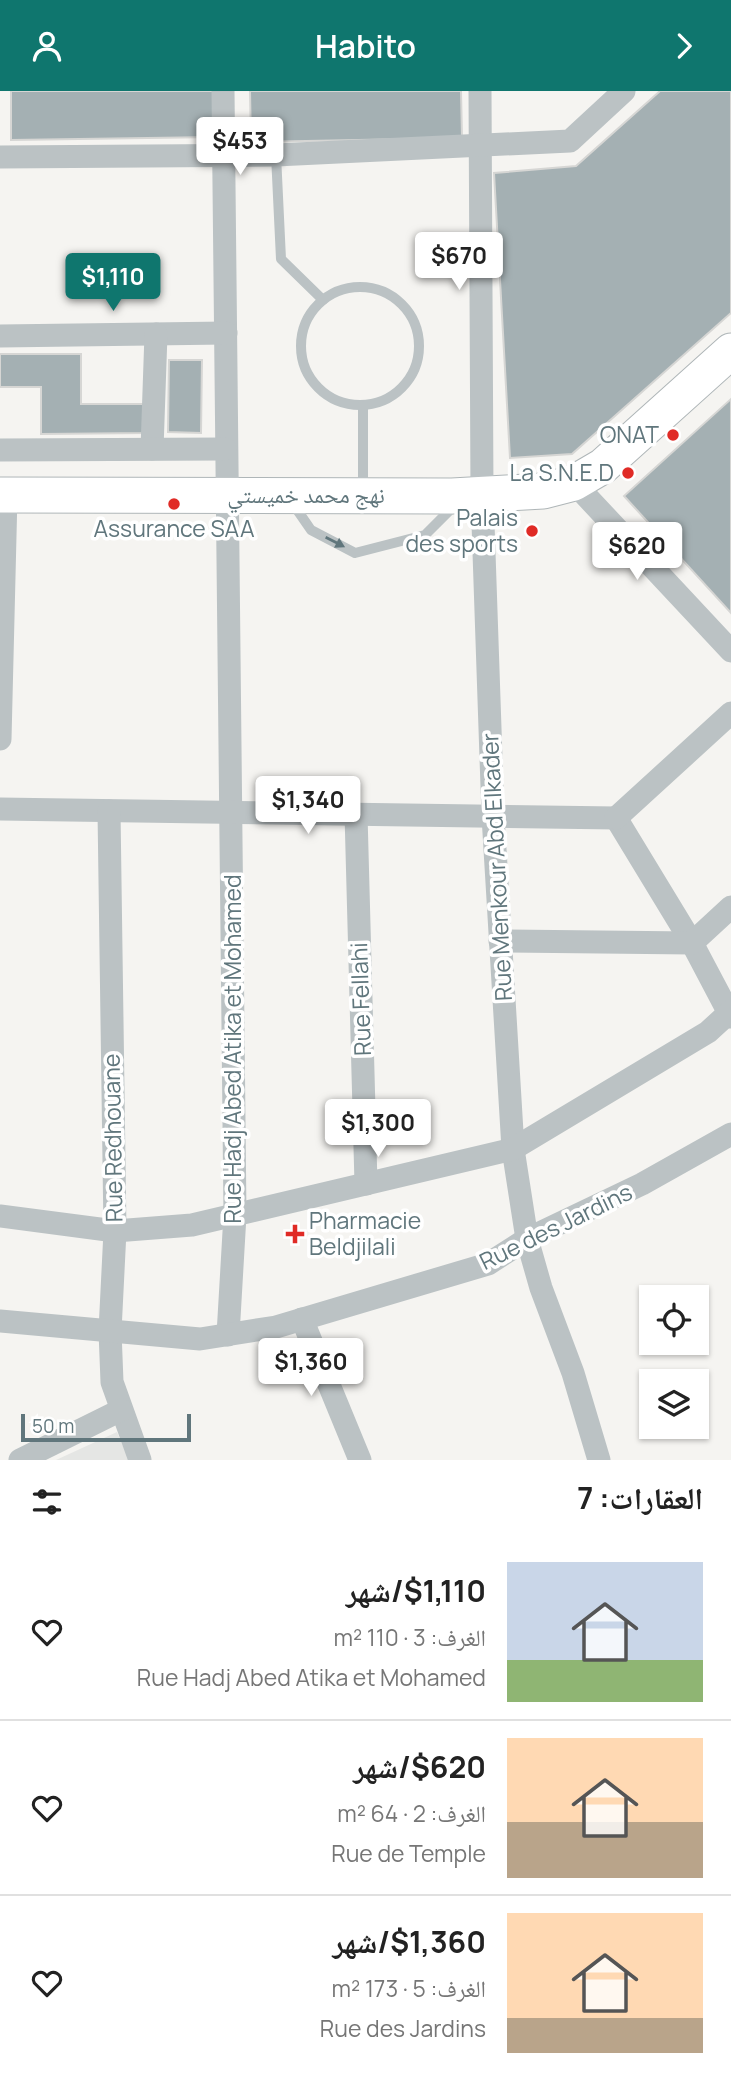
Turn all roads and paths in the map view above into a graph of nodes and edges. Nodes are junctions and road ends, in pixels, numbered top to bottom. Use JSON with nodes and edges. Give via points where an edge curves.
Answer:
{"nodes":[{"id":1,"x":223,"y":91,"type":"edge"},
{"id":2,"x":480,"y":91,"type":"edge"},
{"id":3,"x":624,"y":91,"type":"edge"},
{"id":4,"x":480,"y":148,"type":"junction"},
{"id":5,"x":222,"y":155,"type":"junction"},
{"id":6,"x":276,"y":155,"type":"junction"},
{"id":7,"x":0,"y":157,"type":"edge"},
{"id":8,"x":323,"y":300,"type":"junction"},
{"id":9,"x":226,"y":333,"type":"junction"},
{"id":10,"x":156,"y":334,"type":"junction"},
{"id":11,"x":0,"y":336,"type":"edge"},
{"id":12,"x":731,"y":351,"type":"edge"},
{"id":13,"x":363,"y":406,"type":"junction"},
{"id":14,"x":152,"y":449,"type":"junction"},
{"id":15,"x":226,"y":449,"type":"junction"},
{"id":16,"x":0,"y":450,"type":"edge"},
{"id":17,"x":574,"y":483,"type":"junction"},
{"id":18,"x":474,"y":494,"type":"junction"},
{"id":19,"x":3,"y":495,"type":"edge"},
{"id":20,"x":226,"y":495,"type":"junction"},
{"id":21,"x":363,"y":495,"type":"junction"},
{"id":22,"x":288,"y":496,"type":"junction"},
{"id":23,"x":731,"y":651,"type":"edge"},
{"id":24,"x":731,"y":713,"type":"edge"},
{"id":25,"x":0,"y":739,"type":"edge"},
{"id":26,"x":0,"y":809,"type":"edge"},
{"id":27,"x":109,"y":811,"type":"junction"},
{"id":28,"x":233,"y":813,"type":"junction"},
{"id":29,"x":356,"y":814,"type":"junction"},
{"id":30,"x":493,"y":816,"type":"junction"},
{"id":31,"x":616,"y":818,"type":"junction"},
{"id":32,"x":731,"y":908,"type":"edge"},
{"id":33,"x":500,"y":941,"type":"junction"},
{"id":34,"x":692,"y":943,"type":"junction"},
{"id":35,"x":730,"y":1014,"type":"edge"},
{"id":36,"x":731,"y":1134,"type":"edge"},
{"id":37,"x":513,"y":1149,"type":"junction"},
{"id":38,"x":366,"y":1184,"type":"junction"},
{"id":39,"x":235,"y":1215,"type":"junction"},
{"id":40,"x":0,"y":1216,"type":"edge"},
{"id":41,"x":115,"y":1231,"type":"junction"},
{"id":42,"x":527,"y":1239,"type":"junction"},
{"id":43,"x":302,"y":1319,"type":"junction"},
{"id":44,"x":0,"y":1321,"type":"edge"},
{"id":45,"x":110,"y":1331,"type":"junction"},
{"id":46,"x":228,"y":1335,"type":"junction"},
{"id":47,"x":121,"y":1410,"type":"junction"},
{"id":48,"x":20,"y":1460,"type":"edge"},
{"id":49,"x":141,"y":1460,"type":"edge"},
{"id":50,"x":360,"y":1460,"type":"edge"},
{"id":51,"x":599,"y":1460,"type":"edge"}],
"edges":[{"from":1,"to":5,"type":"street","name":"Rue Hadj Abed Atika et Mohamed"},
{"from":2,"to":4,"type":"street","name":"Rue Menkour Abd Elkader"},
{"from":3,"to":4,"type":"street","via":[[570,141]]},
{"from":4,"to":6,"type":"street"},
{"from":4,"to":18,"type":"street","name":"Rue Menkour Abd Elkader"},
{"from":5,"to":6,"type":"street"},
{"from":5,"to":7,"type":"street"},
{"from":5,"to":9,"type":"street","name":"Rue Hadj Abed Atika et Mohamed"},
{"from":6,"to":8,"type":"lane","via":[[281,259]]},
{"from":8,"to":13,"type":"lane","via":[[303,327],[301,356],[312,382],[335,400]]},
{"from":8,"to":13,"type":"lane","via":[[344,288],[373,287],[399,299],[416,322],[421,350],[411,378],[390,398]]},
{"from":9,"to":10,"type":"street"},
{"from":9,"to":15,"type":"street","name":"Rue Hadj Abed Atika et Mohamed"},
{"from":10,"to":11,"type":"street"},
{"from":10,"to":14,"type":"street"},
{"from":12,"to":17,"type":"main road","name":"نهج محمد خميستي","via":[[603,466]]},
{"from":13,"to":21,"type":"lane"},
{"from":14,"to":15,"type":"street"},
{"from":14,"to":16,"type":"street"},
{"from":15,"to":20,"type":"street","name":"Rue Hadj Abed Atika et Mohamed"},
{"from":17,"to":18,"type":"main road","name":"نهج محمد خميستي","via":[[543,491]]},
{"from":17,"to":23,"type":"street"},
{"from":18,"to":21,"type":"main road","name":"نهج محمد خميستي"},
{"from":22,"to":18,"type":"lane","one_way":true,"via":[[311,530],[355,553],[425,535]]},
{"from":18,"to":30,"type":"street","name":"Rue Menkour Abd Elkader"},
{"from":19,"to":20,"type":"main road","name":"نهج محمد خميستي"},
{"from":19,"to":25,"type":"street"},
{"from":20,"to":22,"type":"main road","name":"نهج محمد خميستي"},
{"from":20,"to":28,"type":"street","name":"Rue Hadj Abed Atika et Mohamed"},
{"from":21,"to":22,"type":"main road","name":"نهج محمد خميستي"},
{"from":24,"to":31,"type":"street"},
{"from":26,"to":27,"type":"street"},
{"from":27,"to":28,"type":"street"},
{"from":27,"to":41,"type":"street","name":"Rue Redhouane"},
{"from":28,"to":29,"type":"street"},
{"from":28,"to":39,"type":"street","name":"Rue Hadj Abed Atika et Mohamed"},
{"from":29,"to":30,"type":"street"},
{"from":29,"to":38,"type":"street","name":"Rue Fellahi"},
{"from":30,"to":31,"type":"street"},
{"from":30,"to":33,"type":"street","name":"Rue Menkour Abd Elkader"},
{"from":31,"to":34,"type":"street"},
{"from":32,"to":34,"type":"street"},
{"from":33,"to":34,"type":"street"},
{"from":33,"to":37,"type":"street","name":"Rue Menkour Abd Elkader"},
{"from":34,"to":35,"type":"street"},
{"from":35,"to":37,"type":"street","via":[[708,1032]]},
{"from":36,"to":42,"type":"street","name":"Rue des Jardins","via":[[642,1184]]},
{"from":37,"to":38,"type":"street"},
{"from":37,"to":42,"type":"street","name":"Rue Menkour Abd Elkader"},
{"from":38,"to":39,"type":"street"},
{"from":39,"to":41,"type":"street","via":[[192,1225]]},
{"from":39,"to":46,"type":"street","name":"Rue Hadj Abed Atika et Mohamed"},
{"from":40,"to":41,"type":"street"},
{"from":41,"to":45,"type":"street","name":"Rue Redhouane"},
{"from":42,"to":43,"type":"street","name":"Rue des Jardins","via":[[488,1264]]},
{"from":42,"to":51,"type":"street","name":"Rue Menkour Abd Elkader"},
{"from":43,"to":46,"type":"street","name":"Rue des Jardins"},
{"from":43,"to":50,"type":"street"},
{"from":44,"to":45,"type":"street","name":"Rue des Jardins"},
{"from":45,"to":46,"type":"street","name":"Rue des Jardins","via":[[200,1339]]},
{"from":45,"to":47,"type":"street","name":"Rue Redhouane","via":[[112,1382]]},
{"from":47,"to":48,"type":"street"},
{"from":47,"to":49,"type":"street","name":"Rue Redhouane"}]}
